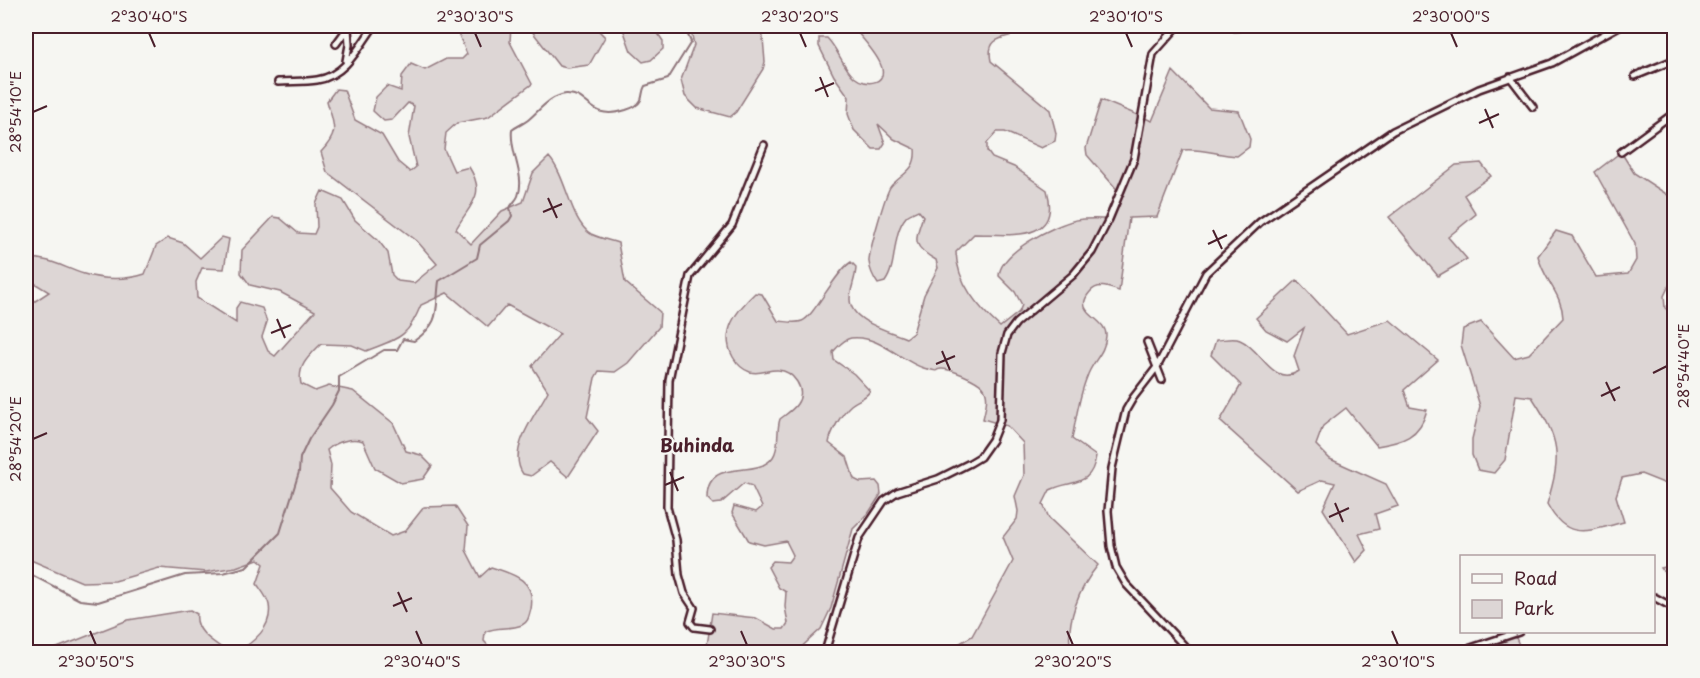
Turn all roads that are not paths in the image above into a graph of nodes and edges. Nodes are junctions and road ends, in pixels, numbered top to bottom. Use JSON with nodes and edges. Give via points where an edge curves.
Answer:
{"nodes":[{"id":1,"x":348,"y":26,"type":"edge"},
{"id":2,"x":374,"y":26,"type":"edge"},
{"id":3,"x":1178,"y":26,"type":"edge"},
{"id":4,"x":1619,"y":26,"type":"edge"},
{"id":5,"x":336,"y":44,"type":"dead end"},
{"id":6,"x":1674,"y":60,"type":"edge"},
{"id":7,"x":342,"y":69,"type":"junction"},
{"id":8,"x":1635,"y":76,"type":"dead end"},
{"id":9,"x":1510,"y":77,"type":"junction"},
{"id":10,"x":278,"y":82,"type":"dead end"},
{"id":11,"x":1533,"y":107,"type":"dead end"},
{"id":12,"x":1674,"y":113,"type":"edge"},
{"id":13,"x":764,"y":146,"type":"dead end"},
{"id":14,"x":1620,"y":153,"type":"dead end"},
{"id":15,"x":1148,"y":342,"type":"dead end"},
{"id":16,"x":1157,"y":367,"type":"junction"},
{"id":17,"x":1162,"y":380,"type":"dead end"},
{"id":18,"x":1655,"y":598,"type":"edge"},
{"id":19,"x":1674,"y":608,"type":"edge"},
{"id":20,"x":710,"y":629,"type":"dead end"},
{"id":21,"x":1516,"y":633,"type":"edge"},
{"id":22,"x":825,"y":652,"type":"edge"},
{"id":23,"x":1190,"y":652,"type":"edge"},
{"id":24,"x":1459,"y":652,"type":"edge"}],
"edges":[{"from":1,"to":5,"type":"street"},
{"from":1,"to":7,"type":"street","via":[[348,58]]},
{"from":2,"to":7,"type":"street"},
{"from":3,"to":22,"type":"street","via":[[1153,54],[1134,159],[1092,252],[1073,275],[1016,322],[1007,335],[1002,353],[1000,420],[992,440],[970,463],[884,501],[859,538]]},
{"from":4,"to":9,"type":"street","via":[[1552,63]]},
{"from":6,"to":8,"type":"street"},
{"from":7,"to":10,"type":"street","via":[[316,80]]},
{"from":9,"to":11,"type":"street"},
{"from":9,"to":16,"type":"street","via":[[1393,131],[1260,222],[1206,273]]},
{"from":12,"to":14,"type":"street"},
{"from":13,"to":20,"type":"street","via":[[732,225],[690,276],[669,380],[667,507],[676,540],[679,575],[694,608],[690,622],[694,627]]},
{"from":15,"to":16,"type":"street"},
{"from":16,"to":17,"type":"street"},
{"from":16,"to":23,"type":"street","via":[[1126,410],[1112,468],[1108,511],[1111,546],[1116,567],[1126,584]]},
{"from":18,"to":19,"type":"street"},
{"from":21,"to":24,"type":"street"}]}
